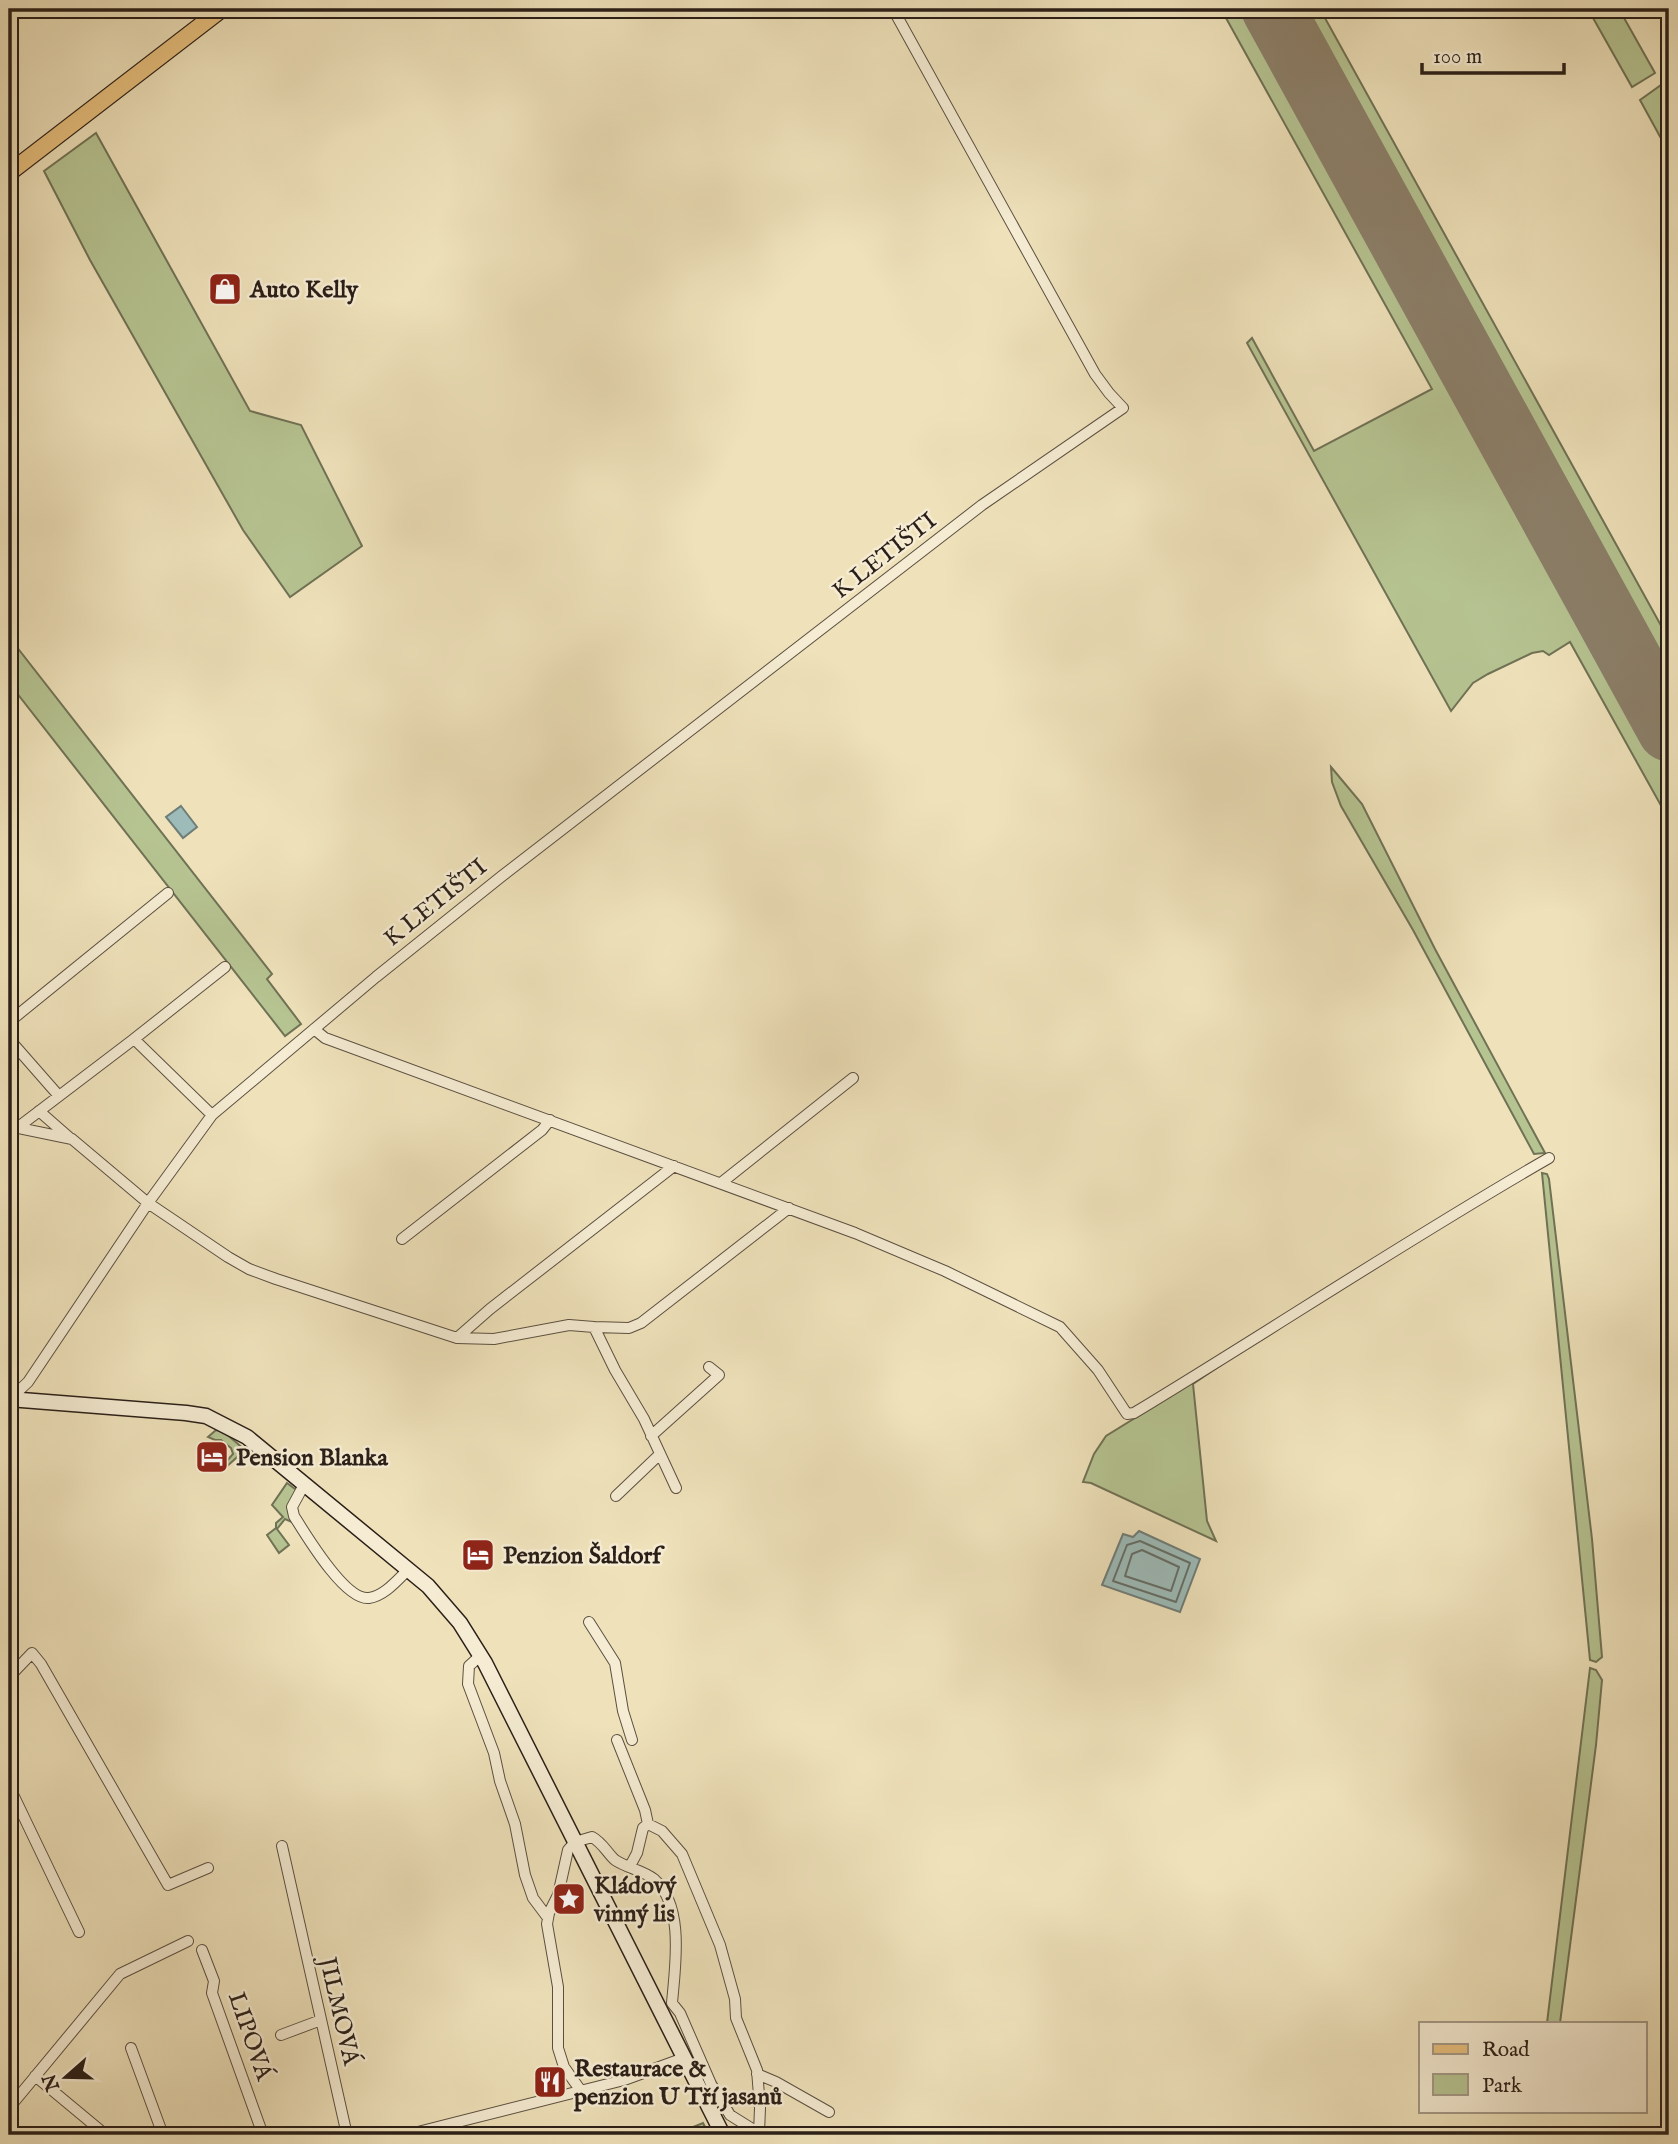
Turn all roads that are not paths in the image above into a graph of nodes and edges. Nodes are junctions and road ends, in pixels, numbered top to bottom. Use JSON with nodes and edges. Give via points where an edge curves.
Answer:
{"nodes":[{"id":1,"x":222,"y":9,"type":"edge"},
{"id":2,"x":893,"y":9,"type":"edge"},
{"id":3,"x":9,"y":173,"type":"edge"},
{"id":4,"x":168,"y":893,"type":"dead end"},
{"id":5,"x":225,"y":967,"type":"dead end"},
{"id":6,"x":9,"y":1022,"type":"edge"},
{"id":7,"x":314,"y":1029,"type":"junction"},
{"id":8,"x":9,"y":1039,"type":"edge"},
{"id":9,"x":134,"y":1040,"type":"junction"},
{"id":10,"x":853,"y":1078,"type":"dead end"},
{"id":11,"x":59,"y":1096,"type":"junction"},
{"id":12,"x":39,"y":1111,"type":"junction"},
{"id":13,"x":212,"y":1115,"type":"junction"},
{"id":14,"x":550,"y":1121,"type":"junction"},
{"id":15,"x":13,"y":1127,"type":"edge"},
{"id":16,"x":72,"y":1139,"type":"junction"},
{"id":17,"x":1549,"y":1158,"type":"dead end"},
{"id":18,"x":674,"y":1166,"type":"junction"},
{"id":19,"x":721,"y":1183,"type":"junction"},
{"id":20,"x":148,"y":1203,"type":"junction"},
{"id":21,"x":789,"y":1208,"type":"junction"},
{"id":22,"x":402,"y":1239,"type":"dead end"},
{"id":23,"x":594,"y":1327,"type":"junction"},
{"id":24,"x":457,"y":1338,"type":"junction"},
{"id":25,"x":709,"y":1367,"type":"dead end"},
{"id":26,"x":9,"y":1400,"type":"edge"},
{"id":27,"x":651,"y":1436,"type":"junction"},
{"id":28,"x":659,"y":1455,"type":"junction"},
{"id":29,"x":304,"y":1483,"type":"junction"},
{"id":30,"x":676,"y":1488,"type":"dead end"},
{"id":31,"x":617,"y":1496,"type":"dead end"},
{"id":32,"x":409,"y":1569,"type":"junction"},
{"id":33,"x":589,"y":1622,"type":"dead end"},
{"id":34,"x":481,"y":1655,"type":"junction"},
{"id":35,"x":9,"y":1677,"type":"edge"},
{"id":36,"x":617,"y":1740,"type":"dead end"},
{"id":37,"x":632,"y":1740,"type":"dead end"},
{"id":38,"x":9,"y":1786,"type":"edge"},
{"id":39,"x":648,"y":1824,"type":"junction"},
{"id":40,"x":575,"y":1842,"type":"junction"},
{"id":41,"x":282,"y":1846,"type":"dead end"},
{"id":42,"x":629,"y":1866,"type":"junction"},
{"id":43,"x":208,"y":1868,"type":"dead end"},
{"id":44,"x":548,"y":1918,"type":"junction"},
{"id":45,"x":79,"y":1932,"type":"dead end"},
{"id":46,"x":188,"y":1941,"type":"dead end"},
{"id":47,"x":202,"y":1950,"type":"dead end"},
{"id":48,"x":665,"y":2005,"type":"junction"},
{"id":49,"x":321,"y":2020,"type":"junction"},
{"id":50,"x":281,"y":2035,"type":"dead end"},
{"id":51,"x":131,"y":2048,"type":"dead end"},
{"id":52,"x":684,"y":2058,"type":"junction"},
{"id":53,"x":757,"y":2074,"type":"junction"},
{"id":54,"x":35,"y":2076,"type":"junction"},
{"id":55,"x":581,"y":2091,"type":"junction"},
{"id":56,"x":9,"y":2108,"type":"edge"},
{"id":57,"x":829,"y":2112,"type":"dead end"},
{"id":58,"x":104,"y":2134,"type":"edge"},
{"id":59,"x":760,"y":2134,"type":"edge"},
{"id":60,"x":163,"y":2135,"type":"edge"},
{"id":61,"x":262,"y":2135,"type":"edge"},
{"id":62,"x":347,"y":2135,"type":"edge"},
{"id":63,"x":406,"y":2135,"type":"edge"},
{"id":64,"x":723,"y":2135,"type":"edge"}],
"edges":[{"from":1,"to":3,"type":"main road"},
{"from":2,"to":7,"type":"street","name":"K LETIŠTI","via":[[1096,374],[1123,408],[982,505],[502,876]]},
{"from":4,"to":6,"type":"street"},
{"from":5,"to":9,"type":"street"},
{"from":7,"to":13,"type":"street"},
{"from":7,"to":14,"type":"street","via":[[325,1038]]},
{"from":8,"to":11,"type":"street"},
{"from":9,"to":11,"type":"street"},
{"from":9,"to":13,"type":"street"},
{"from":10,"to":19,"type":"street"},
{"from":11,"to":12,"type":"street"},
{"from":12,"to":15,"type":"street"},
{"from":12,"to":16,"type":"street"},
{"from":13,"to":20,"type":"street"},
{"from":14,"to":18,"type":"street"},
{"from":14,"to":22,"type":"street"},
{"from":15,"to":16,"type":"street"},
{"from":16,"to":20,"type":"street"},
{"from":17,"to":21,"type":"street","via":[[1127,1414],[1098,1370],[1060,1327],[945,1271]]},
{"from":18,"to":19,"type":"street"},
{"from":18,"to":24,"type":"street"},
{"from":19,"to":21,"type":"street"},
{"from":20,"to":24,"type":"street","via":[[248,1269]]},
{"from":20,"to":26,"type":"street","via":[[28,1382]]},
{"from":21,"to":23,"type":"street","via":[[641,1324]]},
{"from":23,"to":24,"type":"street","via":[[569,1325],[494,1339]]},
{"from":23,"to":27,"type":"street"},
{"from":25,"to":27,"type":"street","via":[[719,1375]]},
{"from":26,"to":29,"type":"main road","via":[[165,1409],[206,1416],[247,1437]]},
{"from":27,"to":28,"type":"street"},
{"from":28,"to":30,"type":"street"},
{"from":28,"to":31,"type":"street"},
{"from":29,"to":32,"type":"main road"},
{"from":29,"to":32,"type":"street","via":[[292,1507],[294,1516],[348,1589],[372,1598]]},
{"from":32,"to":34,"type":"main road","via":[[444,1602]]},
{"from":33,"to":37,"type":"street","via":[[615,1663]]},
{"from":34,"to":40,"type":"main road"},
{"from":34,"to":44,"type":"street","via":[[469,1666],[468,1684],[494,1753],[533,1899]]},
{"from":35,"to":43,"type":"street","via":[[32,1653],[41,1664],[168,1885]]},
{"from":36,"to":39,"type":"street"},
{"from":38,"to":45,"type":"street"},
{"from":39,"to":42,"type":"street"},
{"from":39,"to":53,"type":"street","via":[[662,1831],[682,1854],[720,1945],[736,2018]]},
{"from":40,"to":42,"type":"street","via":[[592,1837],[615,1860]]},
{"from":40,"to":44,"type":"street","via":[[566,1856]]},
{"from":40,"to":48,"type":"main road"},
{"from":41,"to":49,"type":"street","name":"JILMOVÁ"},
{"from":42,"to":48,"type":"street","via":[[660,1885],[673,1918],[677,1950]]},
{"from":44,"to":55,"type":"street","via":[[558,1987],[558,2048],[564,2067]]},
{"from":46,"to":54,"type":"street","via":[[120,1974]]},
{"from":47,"to":61,"type":"street","name":"LIPOVÁ","via":[[214,1981],[212,1993]]},
{"from":48,"to":52,"type":"main road"},
{"from":48,"to":59,"type":"street","via":[[680,2013],[730,2115]]},
{"from":49,"to":50,"type":"street"},
{"from":49,"to":62,"type":"street","name":"JILMOVÁ"},
{"from":51,"to":60,"type":"street"},
{"from":52,"to":55,"type":"street"},
{"from":52,"to":64,"type":"main road"},
{"from":53,"to":57,"type":"street"},
{"from":53,"to":59,"type":"street"},
{"from":54,"to":56,"type":"street"},
{"from":54,"to":58,"type":"street"},
{"from":55,"to":63,"type":"street"}]}
